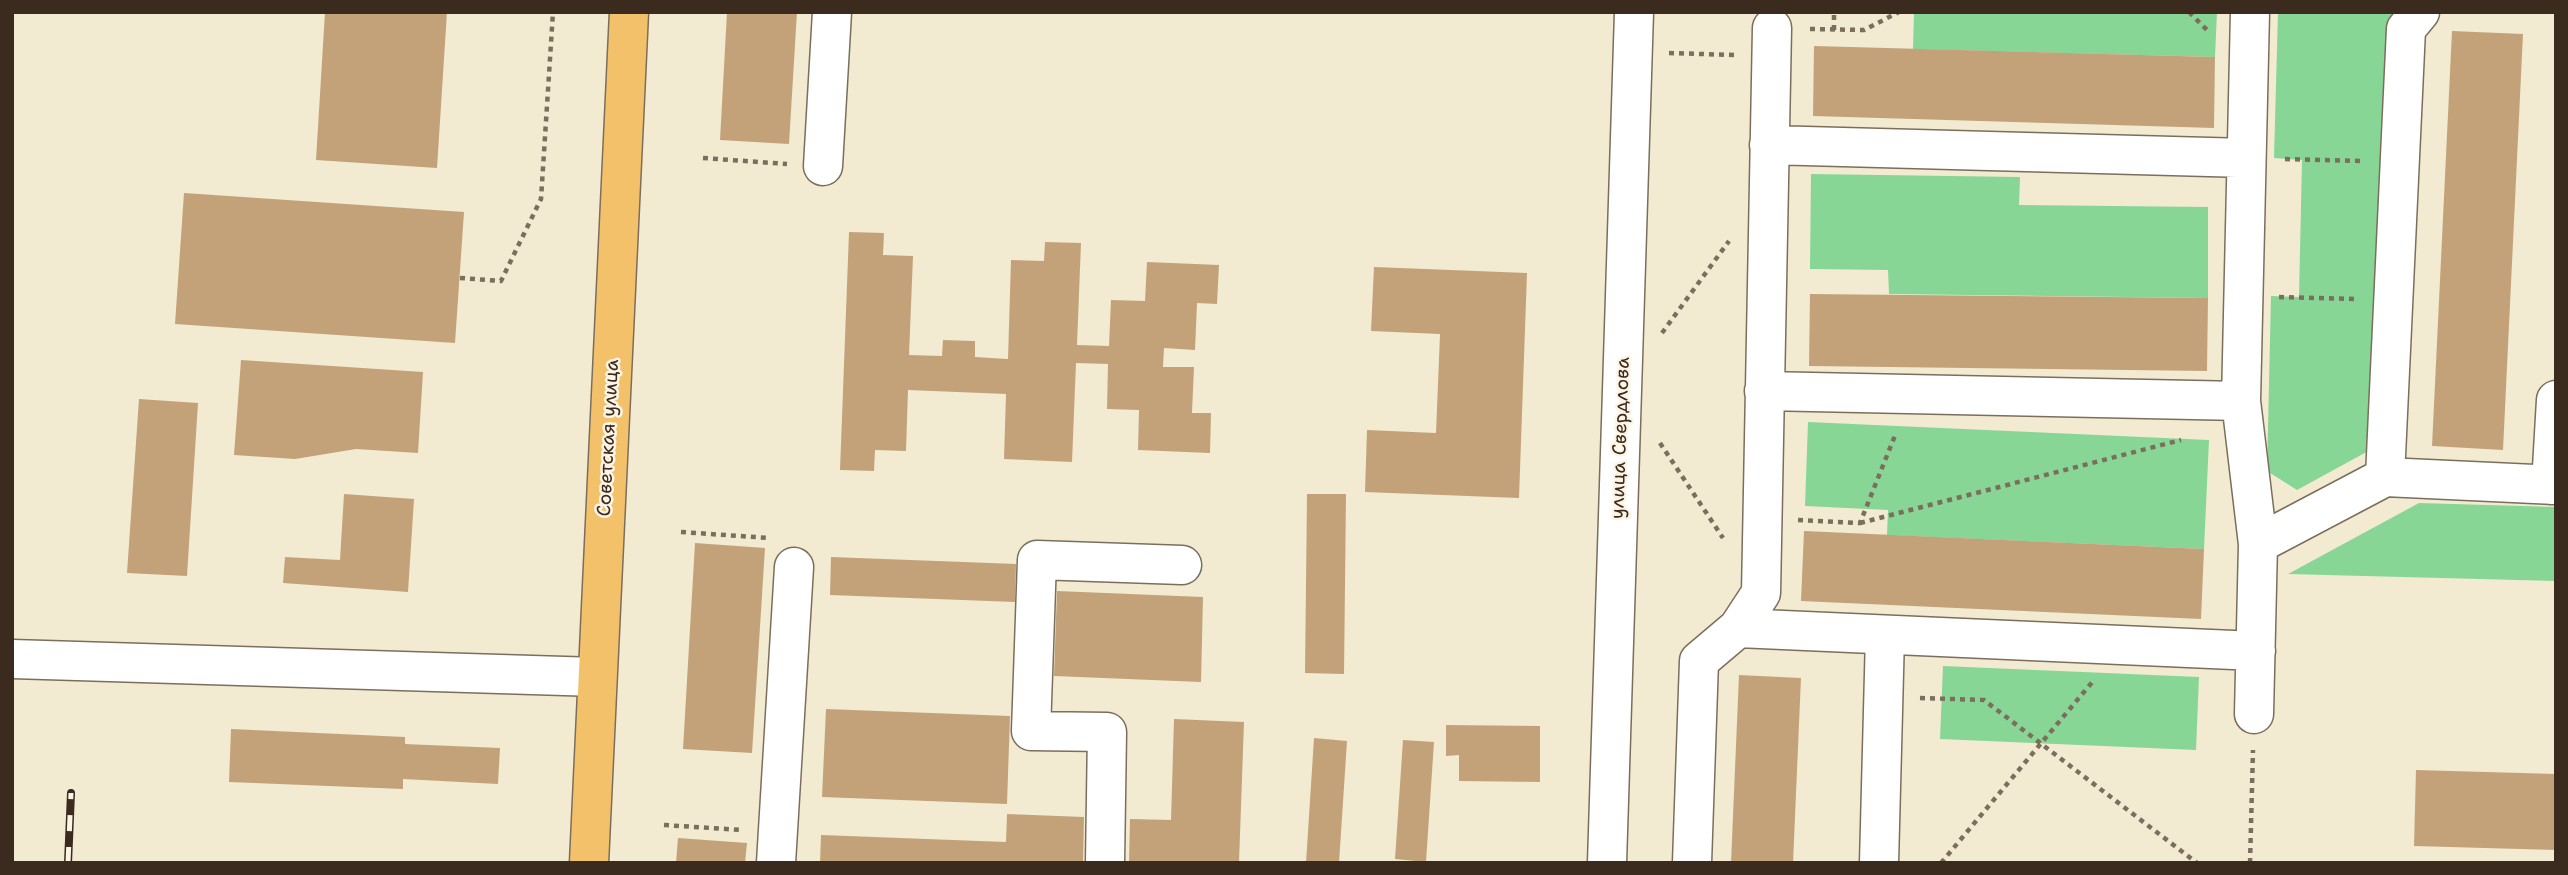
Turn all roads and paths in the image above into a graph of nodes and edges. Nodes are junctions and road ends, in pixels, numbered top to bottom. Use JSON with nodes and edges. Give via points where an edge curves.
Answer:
{"nodes":[{"id":1,"x":553,"y":12,"type":"edge"},
{"id":2,"x":629,"y":12,"type":"edge"},
{"id":3,"x":832,"y":12,"type":"edge"},
{"id":4,"x":1634,"y":12,"type":"edge"},
{"id":5,"x":1835,"y":12,"type":"edge"},
{"id":6,"x":1899,"y":12,"type":"edge"},
{"id":7,"x":2250,"y":12,"type":"edge"},
{"id":8,"x":2420,"y":12,"type":"edge"},
{"id":9,"x":1834,"y":30,"type":"junction"},
{"id":10,"x":1772,"y":42,"type":"junction"},
{"id":11,"x":1634,"y":52,"type":"junction"},
{"id":12,"x":1769,"y":145,"type":"junction"},
{"id":13,"x":702,"y":158,"type":"dead end"},
{"id":14,"x":2246,"y":158,"type":"junction"},
{"id":15,"x":2400,"y":162,"type":"junction"},
{"id":16,"x":823,"y":166,"type":"joint"},
{"id":17,"x":1769,"y":186,"type":"junction"},
{"id":18,"x":460,"y":278,"type":"dead end"},
{"id":19,"x":2243,"y":296,"type":"junction"},
{"id":20,"x":2393,"y":300,"type":"junction"},
{"id":21,"x":1622,"y":388,"type":"junction"},
{"id":22,"x":1764,"y":391,"type":"junction"},
{"id":23,"x":1911,"y":394,"type":"junction"},
{"id":24,"x":2556,"y":400,"type":"edge"},
{"id":25,"x":2241,"y":401,"type":"junction"},
{"id":26,"x":2184,"y":439,"type":"dead end"},
{"id":27,"x":2385,"y":477,"type":"junction"},
{"id":28,"x":2554,"y":485,"type":"edge"},
{"id":29,"x":1762,"y":519,"type":"junction"},
{"id":30,"x":1860,"y":523,"type":"junction"},
{"id":31,"x":681,"y":533,"type":"dead end"},
{"id":32,"x":2258,"y":544,"type":"junction"},
{"id":33,"x":1182,"y":565,"type":"dead end"},
{"id":34,"x":794,"y":567,"type":"joint"},
{"id":35,"x":1760,"y":593,"type":"junction"},
{"id":36,"x":1738,"y":628,"type":"junction"},
{"id":37,"x":1885,"y":635,"type":"junction"},
{"id":38,"x":2124,"y":645,"type":"junction"},
{"id":39,"x":2256,"y":651,"type":"junction"},
{"id":40,"x":12,"y":659,"type":"edge"},
{"id":41,"x":597,"y":677,"type":"junction"},
{"id":42,"x":1883,"y":696,"type":"junction"},
{"id":43,"x":2254,"y":715,"type":"joint"},
{"id":44,"x":2041,"y":744,"type":"junction"},
{"id":45,"x":664,"y":825,"type":"dead end"},
{"id":46,"x":777,"y":847,"type":"edge"},
{"id":47,"x":589,"y":863,"type":"edge"},
{"id":48,"x":1105,"y":863,"type":"edge"},
{"id":49,"x":1607,"y":863,"type":"edge"},
{"id":50,"x":1692,"y":863,"type":"edge"},
{"id":51,"x":1879,"y":863,"type":"edge"},
{"id":52,"x":1941,"y":863,"type":"edge"},
{"id":53,"x":2197,"y":863,"type":"edge"},
{"id":54,"x":2250,"y":863,"type":"edge"}],
"edges":[{"from":1,"to":18,"type":"path","via":[[541,199],[501,281]]},
{"from":2,"to":41,"type":"main road","name":"Советская улица"},
{"from":3,"to":16,"type":"street"},
{"from":4,"to":11,"type":"street","name":"улица Свердлова"},
{"from":5,"to":9,"type":"path"},
{"from":6,"to":9,"type":"path","via":[[1864,30]]},
{"from":7,"to":14,"type":"street"},
{"from":8,"to":15,"type":"street","via":[[2406,29]]},
{"from":9,"to":10,"type":"path"},
{"from":10,"to":11,"type":"path"},
{"from":10,"to":12,"type":"street"},
{"from":11,"to":21,"type":"street","name":"улица Свердлова"},
{"from":12,"to":14,"type":"street"},
{"from":12,"to":17,"type":"street"},
{"from":13,"to":16,"type":"path"},
{"from":14,"to":15,"type":"path"},
{"from":14,"to":19,"type":"street"},
{"from":15,"to":20,"type":"street"},
{"from":17,"to":21,"type":"path"},
{"from":17,"to":22,"type":"street"},
{"from":19,"to":20,"type":"path"},
{"from":19,"to":25,"type":"street"},
{"from":20,"to":27,"type":"street"},
{"from":21,"to":35,"type":"path"},
{"from":21,"to":49,"type":"street","name":"улица Свердлова"},
{"from":22,"to":23,"type":"street"},
{"from":22,"to":29,"type":"street"},
{"from":23,"to":25,"type":"street"},
{"from":23,"to":30,"type":"path"},
{"from":24,"to":28,"type":"street"},
{"from":25,"to":32,"type":"street"},
{"from":26,"to":30,"type":"path"},
{"from":27,"to":28,"type":"street"},
{"from":27,"to":32,"type":"street"},
{"from":29,"to":30,"type":"path"},
{"from":29,"to":35,"type":"street"},
{"from":31,"to":34,"type":"path","via":[[795,539]]},
{"from":32,"to":39,"type":"street"},
{"from":33,"to":48,"type":"street","via":[[1037,560],[1031,731],[1107,732]]},
{"from":34,"to":46,"type":"street"},
{"from":35,"to":36,"type":"street"},
{"from":36,"to":37,"type":"street"},
{"from":36,"to":50,"type":"street","via":[[1699,661]]},
{"from":37,"to":38,"type":"street"},
{"from":37,"to":42,"type":"street"},
{"from":38,"to":39,"type":"street"},
{"from":38,"to":44,"type":"path"},
{"from":39,"to":43,"type":"street"},
{"from":40,"to":41,"type":"street"},
{"from":41,"to":47,"type":"main road","name":"Советская улица"},
{"from":42,"to":44,"type":"path","via":[[1984,701]]},
{"from":42,"to":51,"type":"street"},
{"from":43,"to":54,"type":"path"},
{"from":44,"to":52,"type":"path"},
{"from":44,"to":53,"type":"path"},
{"from":45,"to":46,"type":"path"}]}
